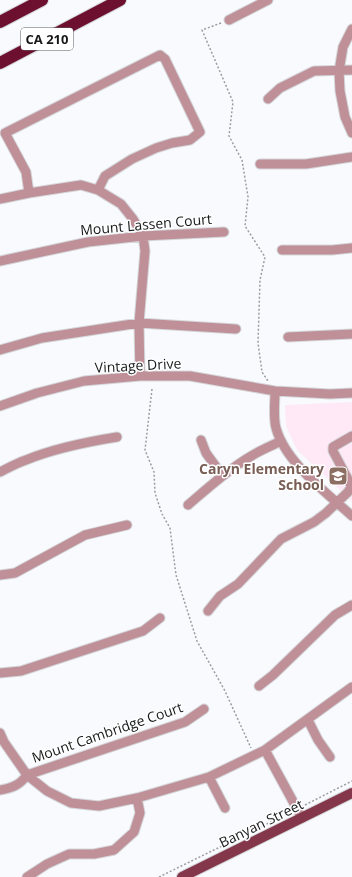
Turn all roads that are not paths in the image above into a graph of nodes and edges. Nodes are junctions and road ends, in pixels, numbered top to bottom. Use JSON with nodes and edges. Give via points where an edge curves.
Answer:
{"nodes":[{"id":1,"x":42,"y":0,"type":"edge"},
{"id":2,"x":120,"y":0,"type":"edge"},
{"id":3,"x":268,"y":0,"type":"edge"},
{"id":4,"x":228,"y":20,"type":"road end"},
{"id":5,"x":0,"y":22,"type":"edge"},
{"id":6,"x":352,"y":29,"type":"edge"},
{"id":7,"x":0,"y":63,"type":"edge"},
{"id":8,"x":352,"y":70,"type":"edge"},
{"id":9,"x":339,"y":71,"type":"junction"},
{"id":10,"x":268,"y":99,"type":"dead end"},
{"id":11,"x":352,"y":133,"type":"edge"},
{"id":12,"x":352,"y":157,"type":"edge"},
{"id":13,"x":260,"y":164,"type":"dead end"},
{"id":14,"x":98,"y":190,"type":"junction"},
{"id":15,"x":29,"y":193,"type":"junction"},
{"id":16,"x":0,"y":199,"type":"edge"},
{"id":17,"x":224,"y":232,"type":"dead end"},
{"id":18,"x":143,"y":236,"type":"junction"},
{"id":19,"x":352,"y":248,"type":"edge"},
{"id":20,"x":282,"y":250,"type":"dead end"},
{"id":21,"x":0,"y":261,"type":"edge"},
{"id":22,"x":139,"y":323,"type":"junction"},
{"id":23,"x":236,"y":329,"type":"dead end"},
{"id":24,"x":352,"y":334,"type":"edge"},
{"id":25,"x":288,"y":337,"type":"dead end"},
{"id":26,"x":0,"y":350,"type":"edge"},
{"id":27,"x":140,"y":376,"type":"junction"},
{"id":28,"x":275,"y":391,"type":"junction"},
{"id":29,"x":352,"y":393,"type":"edge"},
{"id":30,"x":0,"y":406,"type":"edge"},
{"id":31,"x":352,"y":436,"type":"edge"},
{"id":32,"x":117,"y":437,"type":"dead end"},
{"id":33,"x":201,"y":440,"type":"dead end"},
{"id":34,"x":281,"y":441,"type":"junction"},
{"id":35,"x":0,"y":472,"type":"edge"},
{"id":36,"x":222,"y":475,"type":"junction"},
{"id":37,"x":337,"y":502,"type":"junction"},
{"id":38,"x":188,"y":505,"type":"dead end"},
{"id":39,"x":352,"y":516,"type":"edge"},
{"id":40,"x":127,"y":525,"type":"dead end"},
{"id":41,"x":0,"y":575,"type":"edge"},
{"id":42,"x":352,"y":605,"type":"edge"},
{"id":43,"x":208,"y":611,"type":"dead end"},
{"id":44,"x":160,"y":618,"type":"dead end"},
{"id":45,"x":0,"y":673,"type":"edge"},
{"id":46,"x":259,"y":686,"type":"dead end"},
{"id":47,"x":352,"y":687,"type":"edge"},
{"id":48,"x":204,"y":709,"type":"dead end"},
{"id":49,"x":308,"y":720,"type":"junction"},
{"id":50,"x":0,"y":733,"type":"edge"},
{"id":51,"x":264,"y":750,"type":"junction"},
{"id":52,"x":330,"y":757,"type":"dead end"},
{"id":53,"x":26,"y":775,"type":"junction"},
{"id":54,"x":209,"y":777,"type":"junction"},
{"id":55,"x":0,"y":790,"type":"edge"},
{"id":56,"x":352,"y":793,"type":"edge"},
{"id":57,"x":137,"y":798,"type":"junction"},
{"id":58,"x":226,"y":808,"type":"dead end"},
{"id":59,"x":302,"y":818,"type":"junction"},
{"id":60,"x":27,"y":877,"type":"edge"},
{"id":61,"x":182,"y":877,"type":"edge"}],
"edges":[{"from":1,"to":5,"type":"highway","number":"CA 210"},
{"from":2,"to":7,"type":"highway","number":"CA 210"},
{"from":3,"to":4,"type":"street"},
{"from":6,"to":9,"type":"street","via":[[343,47]]},
{"from":8,"to":9,"type":"street"},
{"from":9,"to":10,"type":"street","via":[[314,71],[280,88]]},
{"from":9,"to":11,"type":"street","via":[[345,117]]},
{"from":12,"to":13,"type":"street","via":[[306,164]]},
{"from":14,"to":15,"type":"street","via":[[81,184]]},
{"from":14,"to":15,"type":"street","via":[[105,176],[132,159],[156,148],[190,140],[200,132],[165,59],[160,55],[5,133],[26,172]]},
{"from":14,"to":18,"type":"street","via":[[121,204]]},
{"from":15,"to":16,"type":"street"},
{"from":17,"to":18,"type":"street","name":"Mount Lassen Court"},
{"from":18,"to":21,"type":"street","name":"Mount Lassen Court","via":[[88,242]]},
{"from":18,"to":22,"type":"street","via":[[145,251]]},
{"from":19,"to":20,"type":"street"},
{"from":22,"to":23,"type":"street"},
{"from":22,"to":26,"type":"street","via":[[42,338]]},
{"from":22,"to":27,"type":"street"},
{"from":24,"to":25,"type":"street"},
{"from":27,"to":28,"type":"street","name":"Vintage Drive","via":[[190,376]]},
{"from":27,"to":30,"type":"street","name":"Vintage Drive","via":[[84,382],[37,393]]},
{"from":28,"to":29,"type":"street","name":"Vintage Drive"},
{"from":28,"to":34,"type":"street","via":[[275,427]]},
{"from":31,"to":37,"type":"street","via":[[333,447],[350,483],[348,492]]},
{"from":32,"to":35,"type":"street","via":[[45,453]]},
{"from":33,"to":36,"type":"street","via":[[206,453]]},
{"from":34,"to":36,"type":"street","via":[[254,454]]},
{"from":34,"to":37,"type":"street","via":[[291,458]]},
{"from":36,"to":38,"type":"street"},
{"from":37,"to":39,"type":"street"},
{"from":37,"to":43,"type":"street","via":[[314,522],[281,539],[238,584],[220,596]]},
{"from":40,"to":41,"type":"street","via":[[85,535],[15,572]]},
{"from":42,"to":46,"type":"street","via":[[334,615]]},
{"from":44,"to":45,"type":"street","via":[[143,631],[21,671]]},
{"from":47,"to":49,"type":"street"},
{"from":48,"to":53,"type":"street","name":"Mount Cambridge Court","via":[[185,722]]},
{"from":49,"to":51,"type":"street"},
{"from":49,"to":52,"type":"street"},
{"from":50,"to":53,"type":"street"},
{"from":51,"to":54,"type":"street"},
{"from":51,"to":59,"type":"street"},
{"from":53,"to":55,"type":"street","name":"Mount Cambridge Court","via":[[22,782]]},
{"from":53,"to":57,"type":"street","via":[[47,791],[70,803],[99,806]]},
{"from":54,"to":57,"type":"street"},
{"from":54,"to":58,"type":"street"},
{"from":56,"to":59,"type":"main road","name":"Banyan Street"},
{"from":57,"to":60,"type":"street","via":[[140,813],[134,832],[114,850],[94,854],[69,854]]},
{"from":59,"to":61,"type":"main road","name":"Banyan Street"}]}
